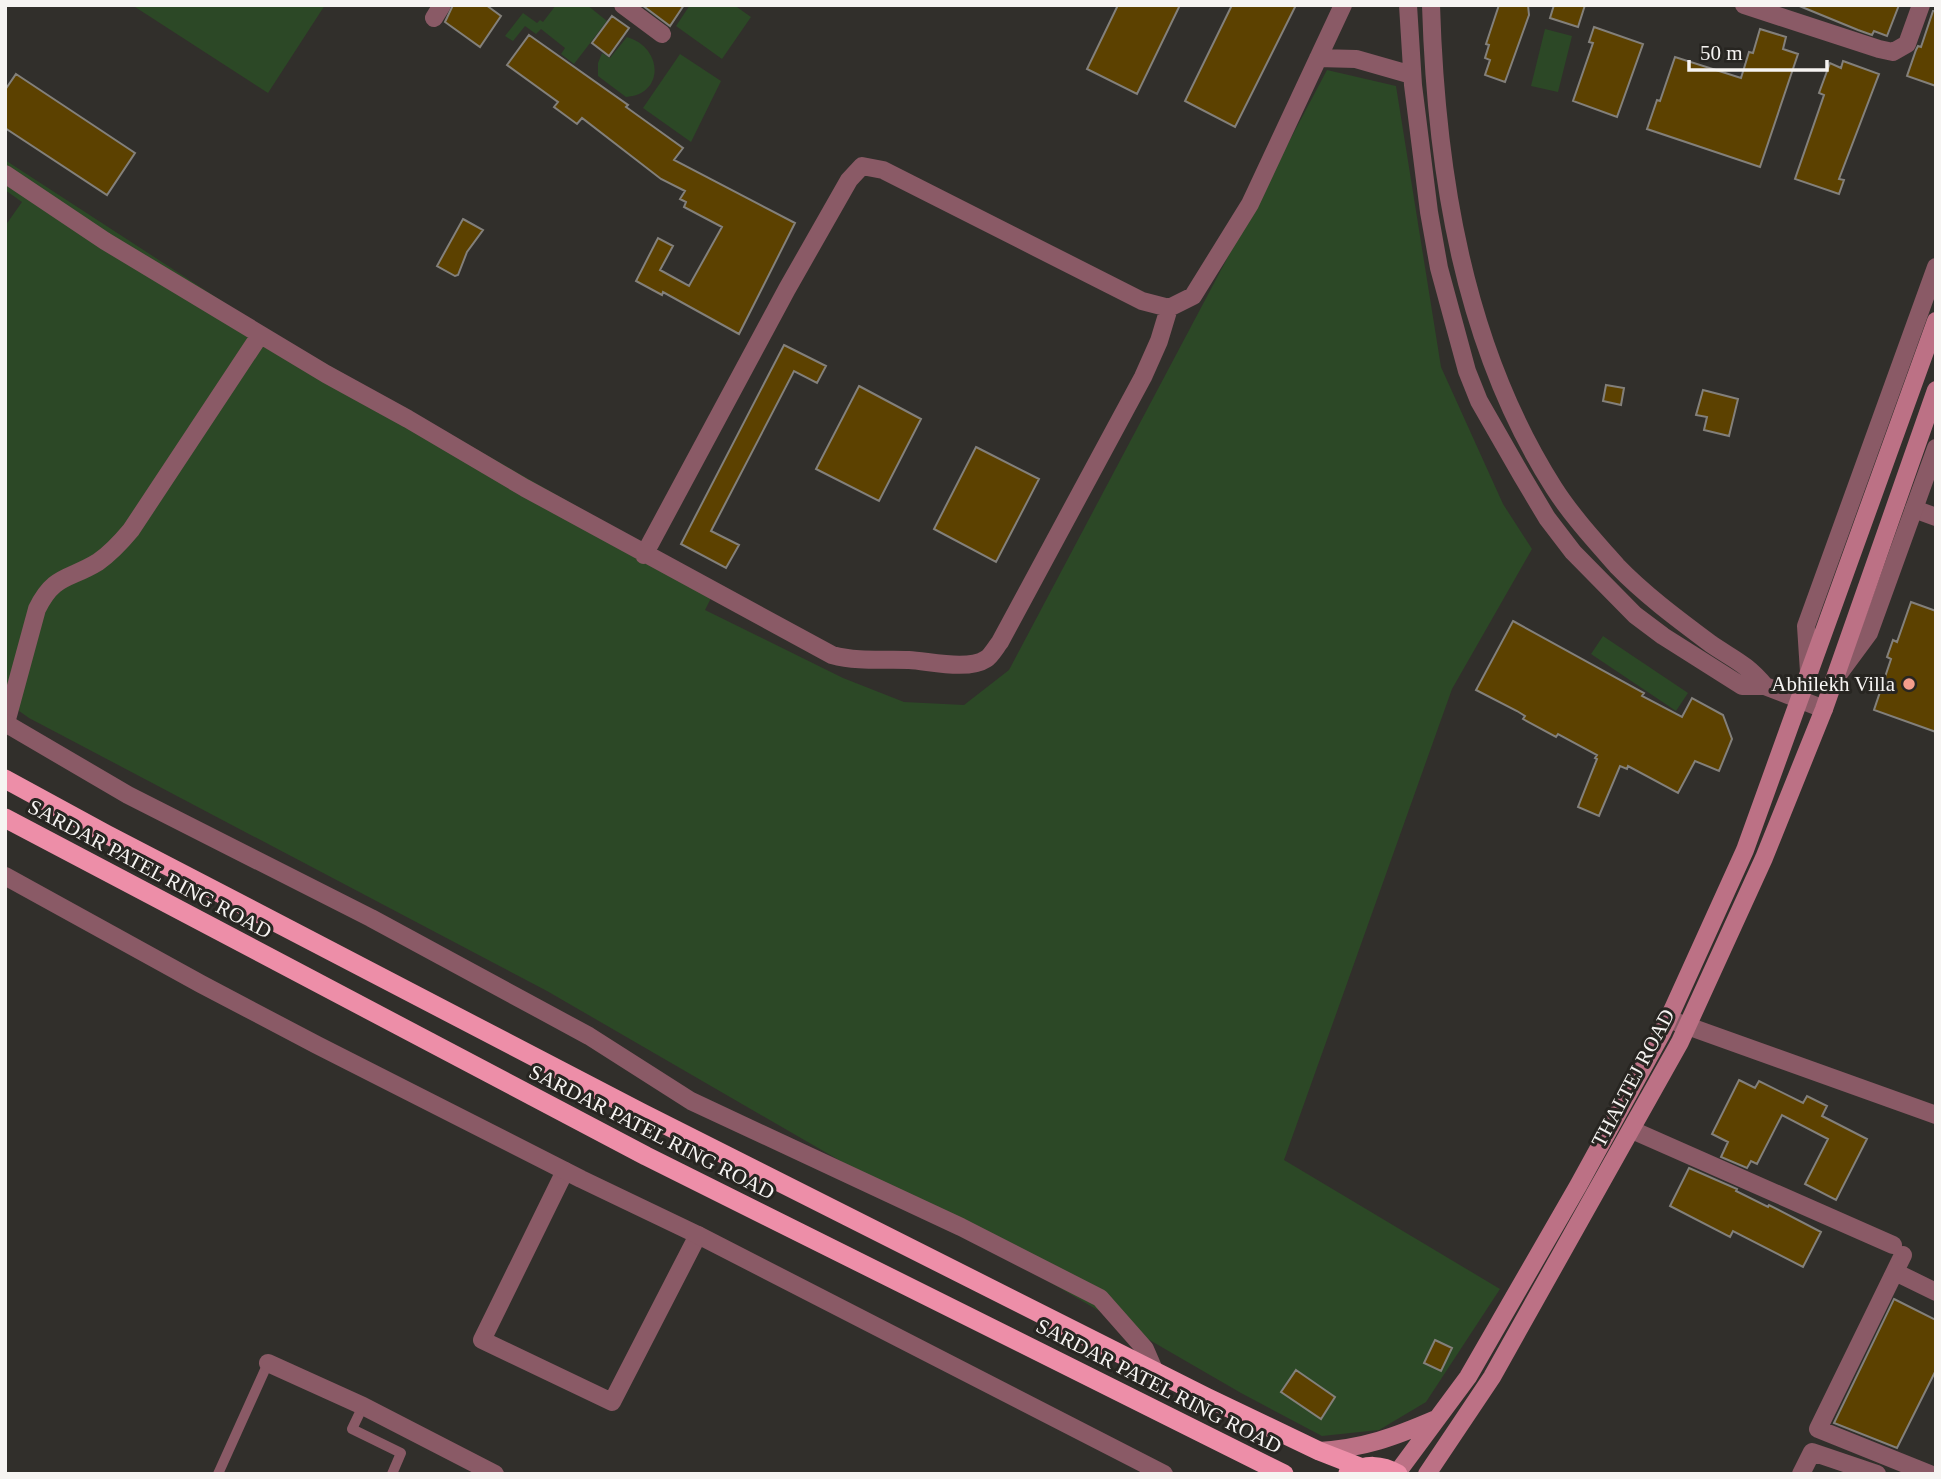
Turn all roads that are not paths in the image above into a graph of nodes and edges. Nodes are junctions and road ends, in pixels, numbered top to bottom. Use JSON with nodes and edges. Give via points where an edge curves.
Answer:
{"nodes":[{"id":1,"x":623,"y":5,"type":"edge"},
{"id":2,"x":1343,"y":5,"type":"edge"},
{"id":3,"x":1408,"y":5,"type":"edge"},
{"id":4,"x":1431,"y":5,"type":"edge"},
{"id":5,"x":1744,"y":5,"type":"edge"},
{"id":6,"x":1921,"y":5,"type":"edge"},
{"id":7,"x":662,"y":34,"type":"dead end"},
{"id":8,"x":1318,"y":58,"type":"junction"},
{"id":9,"x":1412,"y":75,"type":"junction"},
{"id":10,"x":5,"y":174,"type":"edge"},
{"id":11,"x":1936,"y":267,"type":"edge"},
{"id":12,"x":1169,"y":308,"type":"junction"},
{"id":13,"x":1936,"y":321,"type":"edge"},
{"id":14,"x":260,"y":335,"type":"junction"},
{"id":15,"x":1936,"y":390,"type":"edge"},
{"id":16,"x":1936,"y":448,"type":"edge"},
{"id":17,"x":1914,"y":509,"type":"junction"},
{"id":18,"x":1936,"y":517,"type":"edge"},
{"id":19,"x":644,"y":555,"type":"junction"},
{"id":20,"x":1809,"y":672,"type":"junction"},
{"id":21,"x":1835,"y":680,"type":"junction"},
{"id":22,"x":1765,"y":686,"type":"junction"},
{"id":23,"x":1798,"y":700,"type":"junction"},
{"id":24,"x":1824,"y":709,"type":"junction"},
{"id":25,"x":6,"y":723,"type":"edge"},
{"id":26,"x":5,"y":779,"type":"edge"},
{"id":27,"x":5,"y":818,"type":"edge"},
{"id":28,"x":5,"y":876,"type":"edge"},
{"id":29,"x":1668,"y":1019,"type":"junction"},
{"id":30,"x":1688,"y":1025,"type":"junction"},
{"id":31,"x":1936,"y":1115,"type":"edge"},
{"id":32,"x":1632,"y":1130,"type":"junction"},
{"id":33,"x":565,"y":1171,"type":"junction"},
{"id":34,"x":698,"y":1235,"type":"junction"},
{"id":35,"x":1895,"y":1272,"type":"junction"},
{"id":36,"x":1936,"y":1292,"type":"edge"},
{"id":37,"x":268,"y":1363,"type":"joint"},
{"id":38,"x":1156,"y":1372,"type":"junction"},
{"id":39,"x":363,"y":1406,"type":"junction"},
{"id":40,"x":1436,"y":1419,"type":"junction"},
{"id":41,"x":1319,"y":1451,"type":"junction"},
{"id":42,"x":1354,"y":1471,"type":"edge"},
{"id":43,"x":1397,"y":1473,"type":"edge"},
{"id":44,"x":218,"y":1474,"type":"edge"},
{"id":45,"x":392,"y":1474,"type":"edge"},
{"id":46,"x":495,"y":1474,"type":"edge"},
{"id":47,"x":1164,"y":1474,"type":"edge"},
{"id":48,"x":1284,"y":1474,"type":"edge"},
{"id":49,"x":1427,"y":1474,"type":"edge"},
{"id":50,"x":1801,"y":1474,"type":"edge"},
{"id":51,"x":1877,"y":1474,"type":"edge"},
{"id":52,"x":1930,"y":1474,"type":"edge"}],
"edges":[{"from":1,"to":7,"type":"street"},
{"from":2,"to":8,"type":"street"},
{"from":3,"to":9,"type":"street"},
{"from":4,"to":22,"type":"street","via":[[1441,139],[1455,230],[1484,345],[1505,397],[1553,488],[1587,533],[1663,607],[1751,669]]},
{"from":5,"to":6,"type":"street","via":[[1893,52],[1907,44]]},
{"from":8,"to":9,"type":"street","via":[[1356,59]]},
{"from":8,"to":12,"type":"street","via":[[1250,204],[1193,296]]},
{"from":9,"to":22,"type":"street","via":[[1439,268],[1467,371],[1495,431],[1547,518],[1634,615],[1742,686]]},
{"from":10,"to":14,"type":"street"},
{"from":11,"to":20,"type":"street","via":[[1806,626]]},
{"from":12,"to":19,"type":"street","via":[[1143,377],[1000,642],[986,659],[946,664],[850,660],[832,655]]},
{"from":12,"to":19,"type":"street","via":[[1142,301],[883,170],[862,166],[849,180],[787,289]]},
{"from":13,"to":20,"type":"main road"},
{"from":14,"to":19,"type":"street"},
{"from":14,"to":25,"type":"street","via":[[131,530],[99,561],[46,591]]},
{"from":15,"to":21,"type":"main road","name":"THALTEJ ROAD"},
{"from":16,"to":17,"type":"street"},
{"from":17,"to":18,"type":"street"},
{"from":17,"to":21,"type":"street","via":[[1869,633]]},
{"from":20,"to":23,"type":"main road"},
{"from":21,"to":24,"type":"main road","name":"THALTEJ ROAD"},
{"from":22,"to":23,"type":"street"},
{"from":23,"to":24,"type":"street"},
{"from":23,"to":29,"type":"main road","via":[[1745,850]]},
{"from":24,"to":30,"type":"main road","name":"THALTEJ ROAD","via":[[1764,858]]},
{"from":25,"to":38,"type":"street","name":"SARDAR PATEL RING ROAD","via":[[128,796],[371,918],[589,1036],[691,1101],[961,1227],[1100,1298],[1145,1349]]},
{"from":26,"to":38,"type":"highway","name":"SARDAR PATEL RING ROAD","via":[[642,1114]]},
{"from":27,"to":48,"type":"highway","name":"SARDAR PATEL RING ROAD","via":[[646,1156]]},
{"from":28,"to":33,"type":"street","via":[[201,984]]},
{"from":29,"to":30,"type":"street"},
{"from":29,"to":40,"type":"main road","via":[[1468,1377]]},
{"from":30,"to":31,"type":"street"},
{"from":30,"to":32,"type":"main road","name":"THALTEJ ROAD"},
{"from":32,"to":35,"type":"street","via":[[1898,1250]]},
{"from":32,"to":49,"type":"main road","name":"THALTEJ ROAD","via":[[1492,1377]]},
{"from":33,"to":34,"type":"street"},
{"from":33,"to":34,"type":"street","via":[[482,1340],[612,1402]]},
{"from":34,"to":47,"type":"street"},
{"from":35,"to":36,"type":"street"},
{"from":35,"to":52,"type":"street","via":[[1818,1429]]},
{"from":37,"to":39,"type":"street"},
{"from":37,"to":44,"type":"lane"},
{"from":38,"to":41,"type":"highway","name":"SARDAR PATEL RING ROAD"},
{"from":39,"to":45,"type":"lane","via":[[352,1429],[401,1453]]},
{"from":39,"to":46,"type":"street"},
{"from":40,"to":41,"type":"main road","via":[[1384,1441]]},
{"from":40,"to":43,"type":"main road"},
{"from":41,"to":42,"type":"highway","name":"SARDAR PATEL RING ROAD"},
{"from":42,"to":43,"type":"highway","name":"SARDAR PATEL RING ROAD","via":[[1373,1465]]},
{"from":50,"to":51,"type":"street","via":[[1812,1452]]}]}
